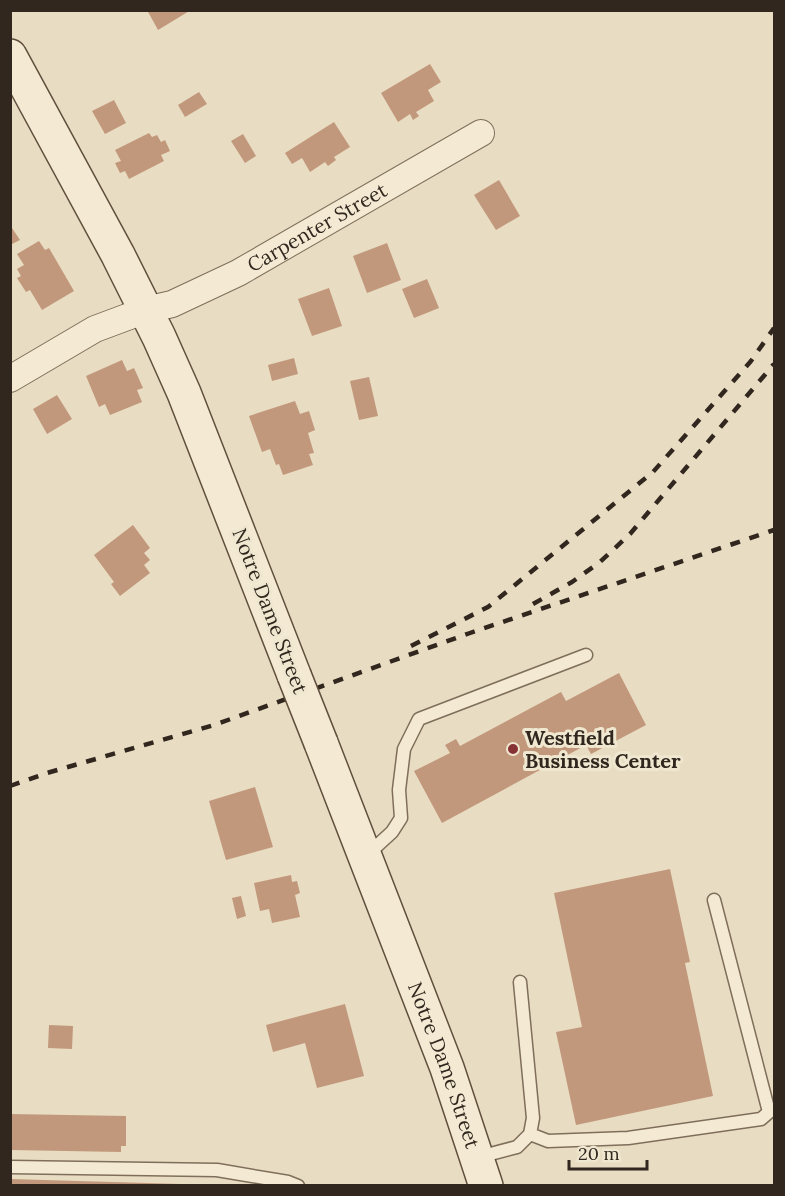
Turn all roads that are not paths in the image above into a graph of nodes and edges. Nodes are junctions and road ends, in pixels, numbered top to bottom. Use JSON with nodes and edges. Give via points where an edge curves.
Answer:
{"nodes":[{"id":1,"x":10,"y":56,"type":"edge"},
{"id":2,"x":481,"y":133,"type":"dead end"},
{"id":3,"x":146,"y":310,"type":"junction"},
{"id":4,"x":10,"y":379,"type":"edge"},
{"id":5,"x":586,"y":655,"type":"dead end"},
{"id":6,"x":365,"y":857,"type":"junction"},
{"id":7,"x":714,"y":900,"type":"dead end"},
{"id":8,"x":520,"y":982,"type":"dead end"},
{"id":9,"x":530,"y":1134,"type":"junction"},
{"id":10,"x":10,"y":1167,"type":"edge"},
{"id":11,"x":482,"y":1171,"type":"edge"},
{"id":12,"x":298,"y":1185,"type":"edge"}],
"edges":[{"from":1,"to":3,"type":"main road","name":"Notre Dame Street"},
{"from":2,"to":3,"type":"street","name":"Carpenter Street","via":[[238,273],[172,304]]},
{"from":3,"to":4,"type":"street","name":"Carpenter Street","via":[[95,329]]},
{"from":3,"to":6,"type":"main road","name":"Notre Dame Street","bridge":true,"via":[[184,393]]},
{"from":5,"to":6,"type":"lane","via":[[418,719],[404,749],[399,790],[401,818]]},
{"from":6,"to":11,"type":"main road","name":"Notre Dame Street","via":[[447,1068]]},
{"from":7,"to":9,"type":"lane","via":[[769,1112],[761,1119],[628,1138],[548,1141]]},
{"from":8,"to":9,"type":"lane","via":[[533,1118]]},
{"from":9,"to":11,"type":"lane"},
{"from":10,"to":12,"type":"lane","via":[[217,1170]]}]}
